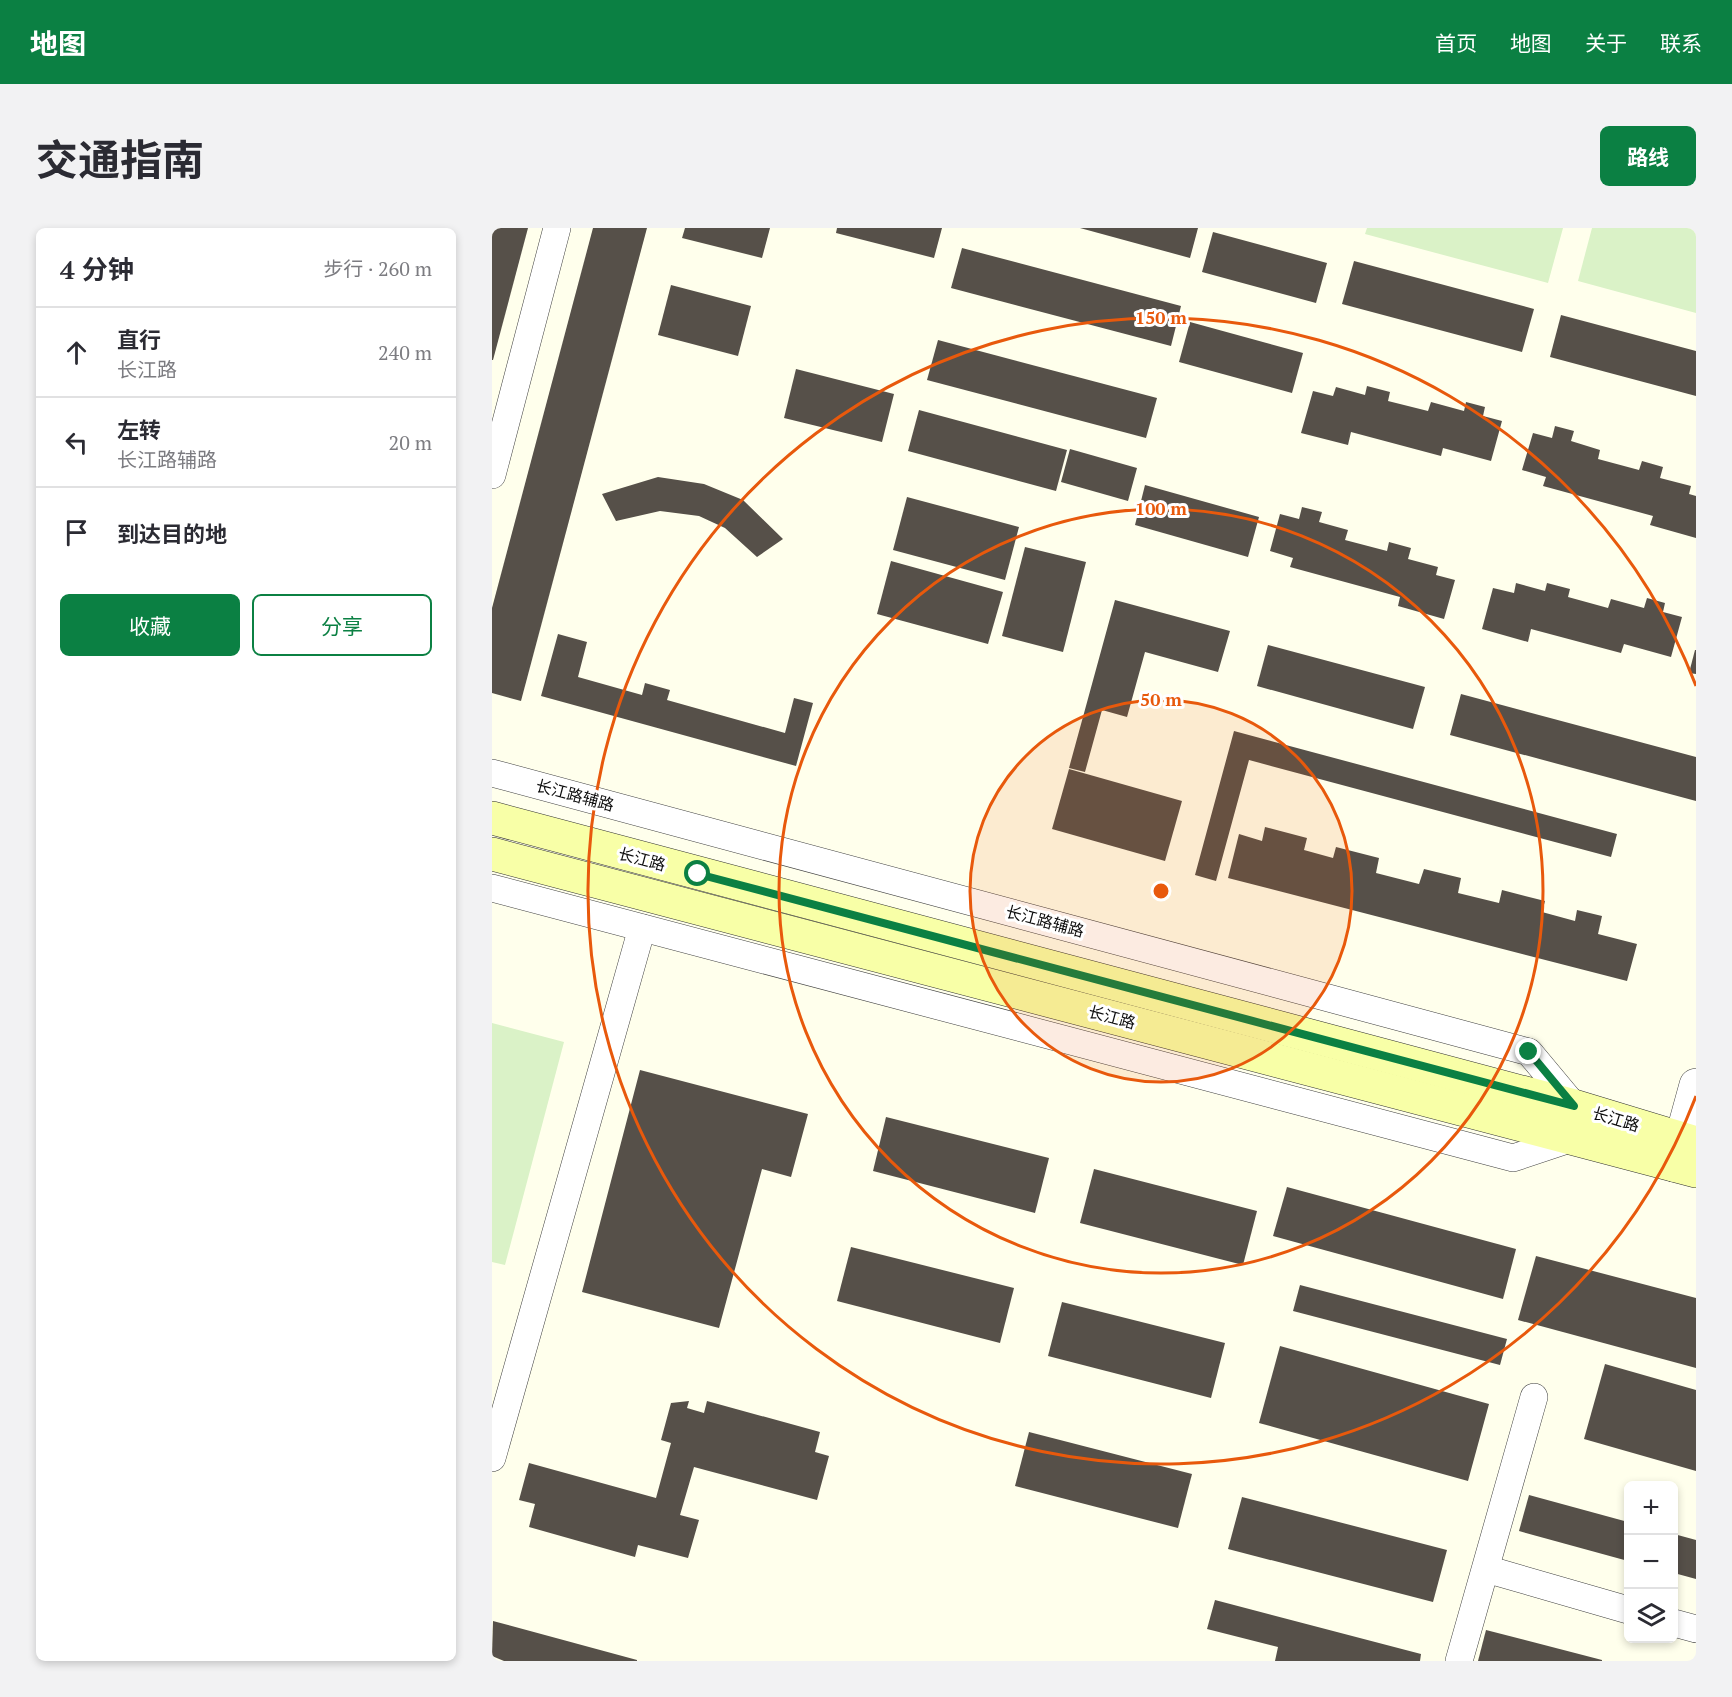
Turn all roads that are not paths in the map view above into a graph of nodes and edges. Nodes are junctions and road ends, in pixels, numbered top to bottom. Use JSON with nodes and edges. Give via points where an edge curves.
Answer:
{"nodes":[{"id":1,"x":557,"y":228,"type":"edge"},
{"id":2,"x":492,"y":475,"type":"edge"},
{"id":3,"x":492,"y":772,"type":"edge"},
{"id":4,"x":492,"y":818,"type":"edge"},
{"id":5,"x":492,"y":854,"type":"edge"},
{"id":6,"x":492,"y":888,"type":"edge"},
{"id":7,"x":642,"y":928,"type":"junction"},
{"id":8,"x":1696,"y":1085,"type":"edge"},
{"id":9,"x":1574,"y":1122,"type":"junction"},
{"id":10,"x":1687,"y":1155,"type":"edge"},
{"id":11,"x":1534,"y":1397,"type":"dead end"},
{"id":12,"x":492,"y":1458,"type":"edge"},
{"id":13,"x":1486,"y":1569,"type":"junction"},
{"id":14,"x":1624,"y":1609,"type":"edge"},
{"id":15,"x":1678,"y":1624,"type":"edge"},
{"id":16,"x":1696,"y":1629,"type":"edge"},
{"id":17,"x":1459,"y":1661,"type":"edge"}],
"edges":[{"from":1,"to":2,"type":"street"},
{"from":3,"to":9,"type":"street","name":"长江路辅路","via":[[1529,1052]]},
{"from":4,"to":9,"type":"main road","name":"长江路"},
{"from":5,"to":9,"type":"main road","name":"长江路"},
{"from":6,"to":7,"type":"street"},
{"from":7,"to":9,"type":"street","via":[[1513,1158]]},
{"from":7,"to":12,"type":"street"},
{"from":8,"to":10,"type":"street"},
{"from":9,"to":10,"type":"main road","name":"长江路"},
{"from":11,"to":13,"type":"street"},
{"from":13,"to":14,"type":"street"},
{"from":13,"to":17,"type":"street"},
{"from":15,"to":16,"type":"street"}]}
